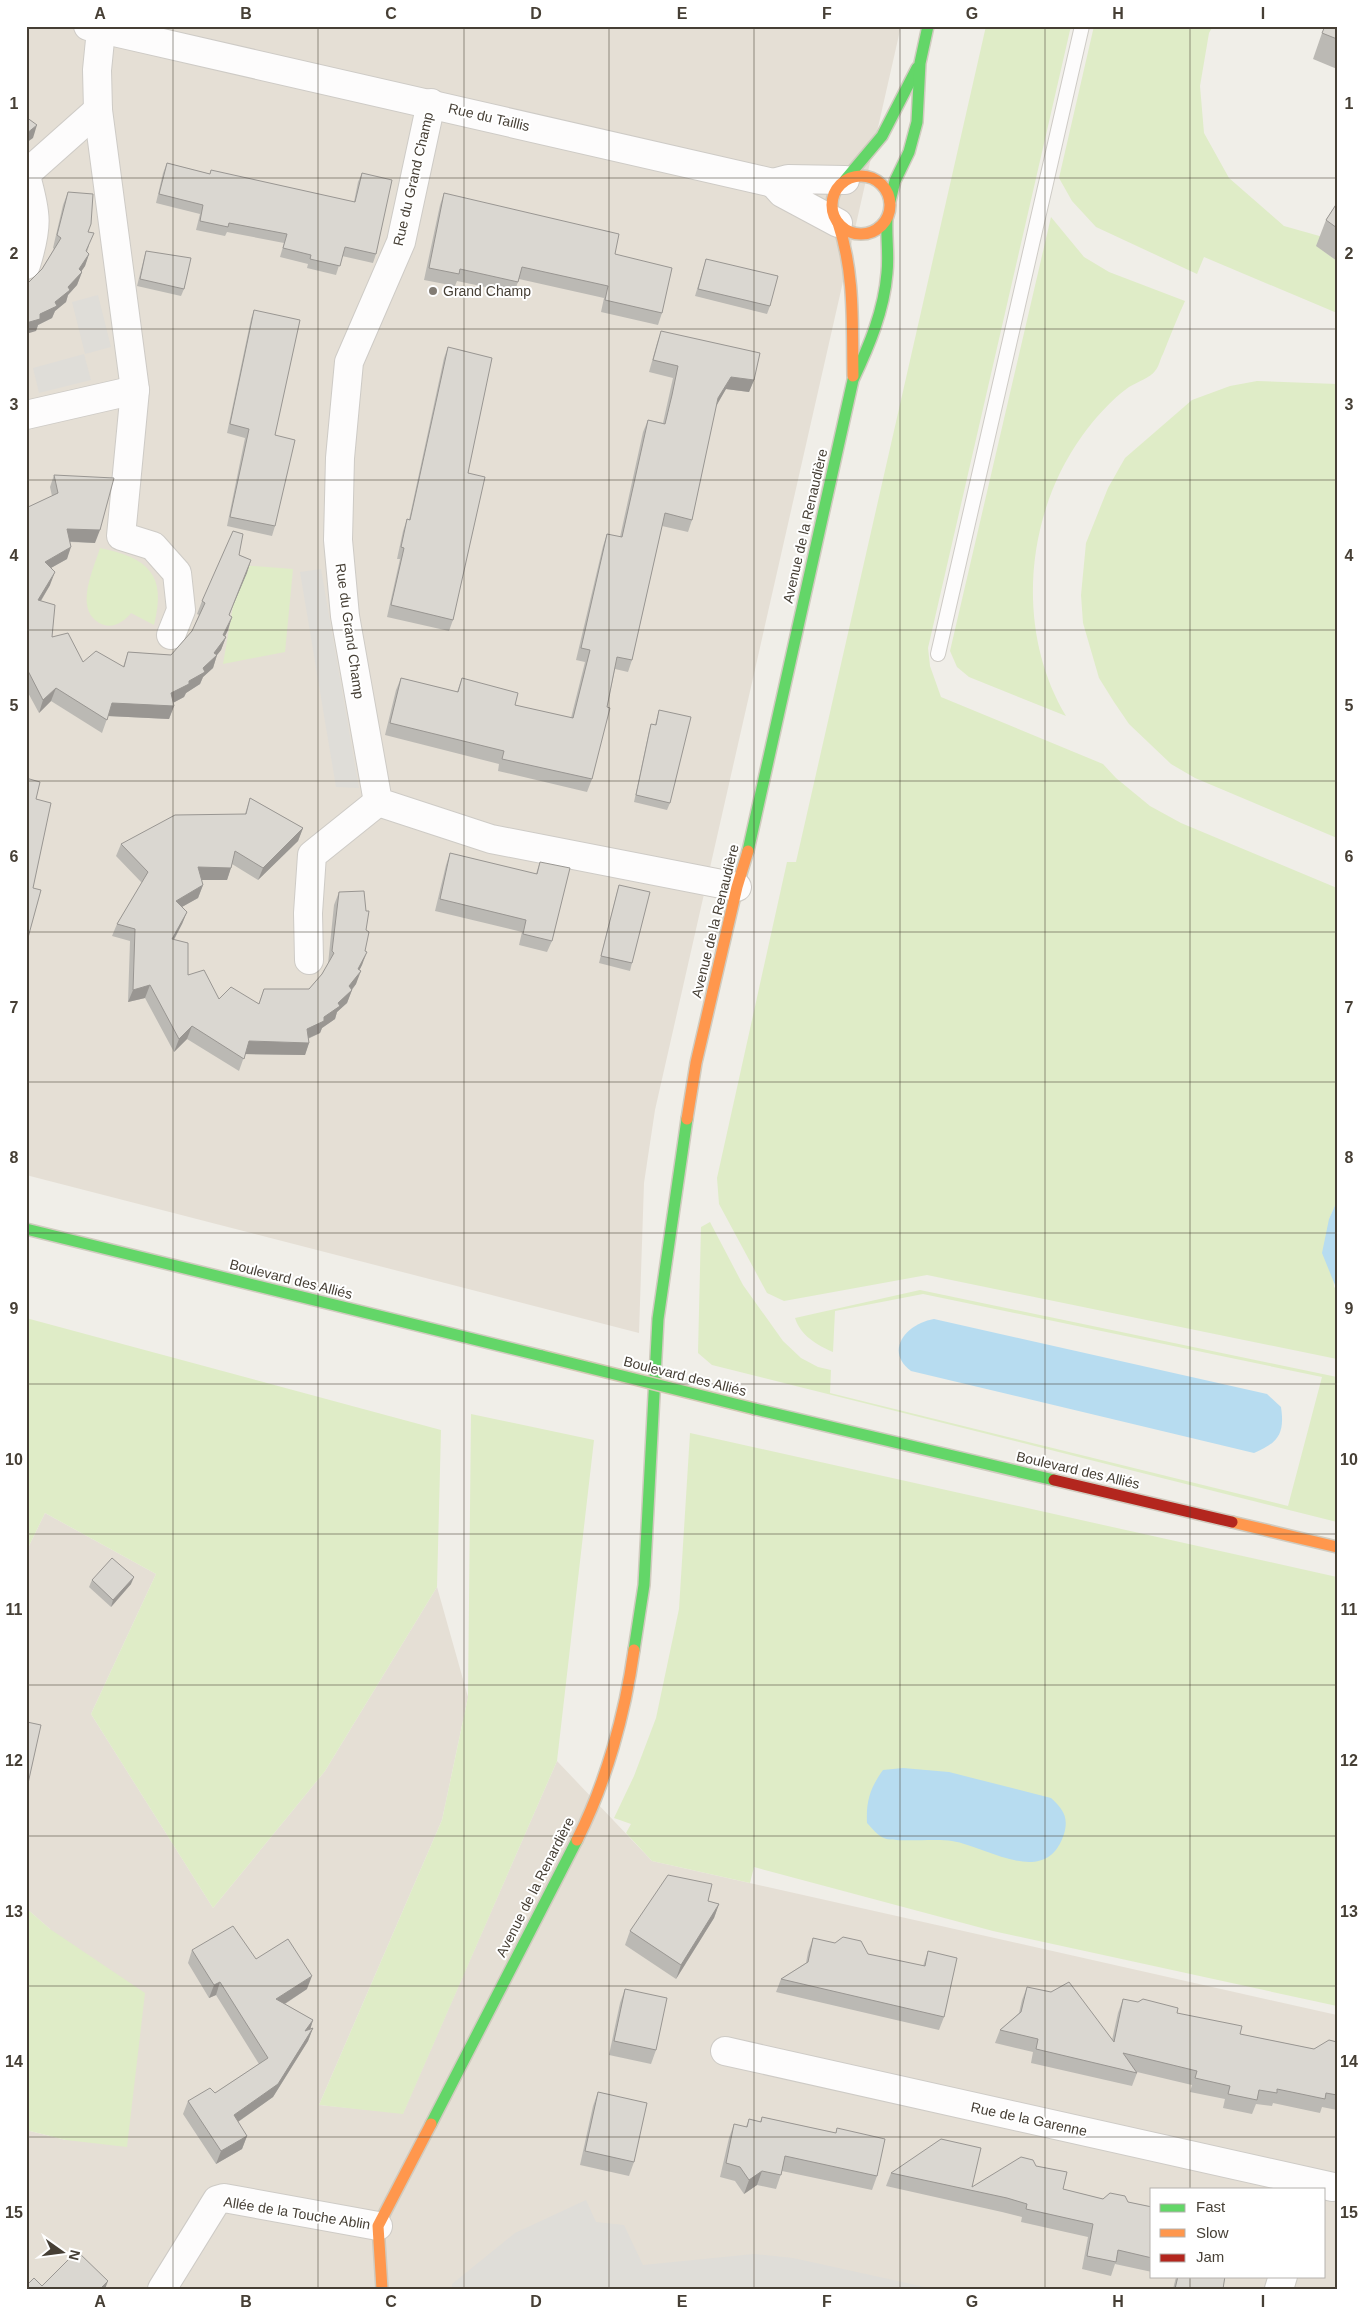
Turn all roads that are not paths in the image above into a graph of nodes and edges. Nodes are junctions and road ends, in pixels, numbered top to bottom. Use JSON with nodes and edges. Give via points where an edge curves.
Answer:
{"nodes":[{"id":1,"x":928,"y":26,"type":"edge"},
{"id":2,"x":1082,"y":26,"type":"edge"},
{"id":3,"x":95,"y":28,"type":"edge"},
{"id":4,"x":920,"y":62,"type":"junction"},
{"id":5,"x":431,"y":103,"type":"junction"},
{"id":6,"x":98,"y":110,"type":"junction"},
{"id":7,"x":26,"y":175,"type":"edge"},
{"id":8,"x":845,"y":180,"type":"junction"},
{"id":9,"x":773,"y":183,"type":"junction"},
{"id":10,"x":890,"y":201,"type":"junction"},
{"id":11,"x":887,"y":219,"type":"junction"},
{"id":12,"x":838,"y":223,"type":"junction"},
{"id":13,"x":26,"y":265,"type":"edge"},
{"id":14,"x":853,"y":380,"type":"junction"},
{"id":15,"x":135,"y":390,"type":"junction"},
{"id":16,"x":26,"y":415,"type":"edge"},
{"id":17,"x":171,"y":634,"type":"dead end"},
{"id":18,"x":938,"y":654,"type":"dead end"},
{"id":19,"x":378,"y":802,"type":"junction"},
{"id":20,"x":737,"y":887,"type":"junction"},
{"id":21,"x":309,"y":960,"type":"dead end"},
{"id":22,"x":26,"y":1229,"type":"edge"},
{"id":23,"x":651,"y":1476,"type":"joint"},
{"id":24,"x":1337,"y":1548,"type":"edge"},
{"id":25,"x":725,"y":2051,"type":"dead end"},
{"id":26,"x":1323,"y":2188,"type":"edge"},
{"id":27,"x":378,"y":2226,"type":"junction"},
{"id":28,"x":162,"y":2289,"type":"edge"},
{"id":29,"x":382,"y":2289,"type":"edge"}],
"edges":[{"from":1,"to":4,"type":"street","name":"Avenue de la Renaudière"},
{"from":2,"to":18,"type":"lane"},
{"from":3,"to":5,"type":"street","name":"Rue du Taillis"},
{"from":3,"to":6,"type":"street"},
{"from":4,"to":8,"type":"street","name":"Avenue de la Renaudière","via":[[882,136]]},
{"from":4,"to":10,"type":"street","name":"Avenue de la Renaudière","via":[[917,122]]},
{"from":5,"to":9,"type":"street","name":"Rue du Taillis"},
{"from":5,"to":19,"type":"street","name":"Rue du Grand Champ","via":[[401,242],[348,362],[340,458],[338,540],[346,616]]},
{"from":6,"to":7,"type":"street"},
{"from":6,"to":15,"type":"street"},
{"from":7,"to":13,"type":"street","via":[[34,204],[36,233]]},
{"from":8,"to":9,"type":"street","name":"Rue du Taillis","via":[[788,179]]},
{"from":8,"to":10,"type":"street","via":[[864,176],[874,178]]},
{"from":8,"to":12,"type":"street","name":"Avenue de la Renaudière","via":[[838,187],[832,205]]},
{"from":9,"to":12,"type":"street","name":"Rue du Taillis","via":[[782,193]]},
{"from":10,"to":11,"type":"street","name":"Avenue de la Renaudière"},
{"from":11,"to":12,"type":"street","via":[[881,227],[863,235],[845,230]]},
{"from":11,"to":14,"type":"street","name":"Avenue de la Renaudière","via":[[884,297],[870,344]]},
{"from":12,"to":14,"type":"street","name":"Avenue de la Renaudière","via":[[845,241],[850,280]]},
{"from":14,"to":20,"type":"street","name":"Avenue de la Renaudière","via":[[745,864]]},
{"from":15,"to":16,"type":"street"},
{"from":15,"to":17,"type":"street","via":[[121,536],[153,546],[177,573],[181,610]]},
{"from":19,"to":20,"type":"street","via":[[491,839]]},
{"from":19,"to":21,"type":"street","via":[[312,856]]},
{"from":20,"to":23,"type":"street","name":"Avenue de la Renaudière","via":[[696,1063],[674,1204],[658,1319]]},
{"from":22,"to":24,"type":"street","name":"Boulevard des Alliés","bridge":true,"via":[[755,1409]]},
{"from":23,"to":27,"type":"street","name":"Avenue de la Renardière","via":[[644,1585],[628,1692],[593,1809]]},
{"from":25,"to":26,"type":"street","name":"Rue de la Garenne"},
{"from":27,"to":28,"type":"street","name":"Allée de la Touche Ablin","via":[[224,2198],[217,2200]]},
{"from":27,"to":29,"type":"street"}]}
